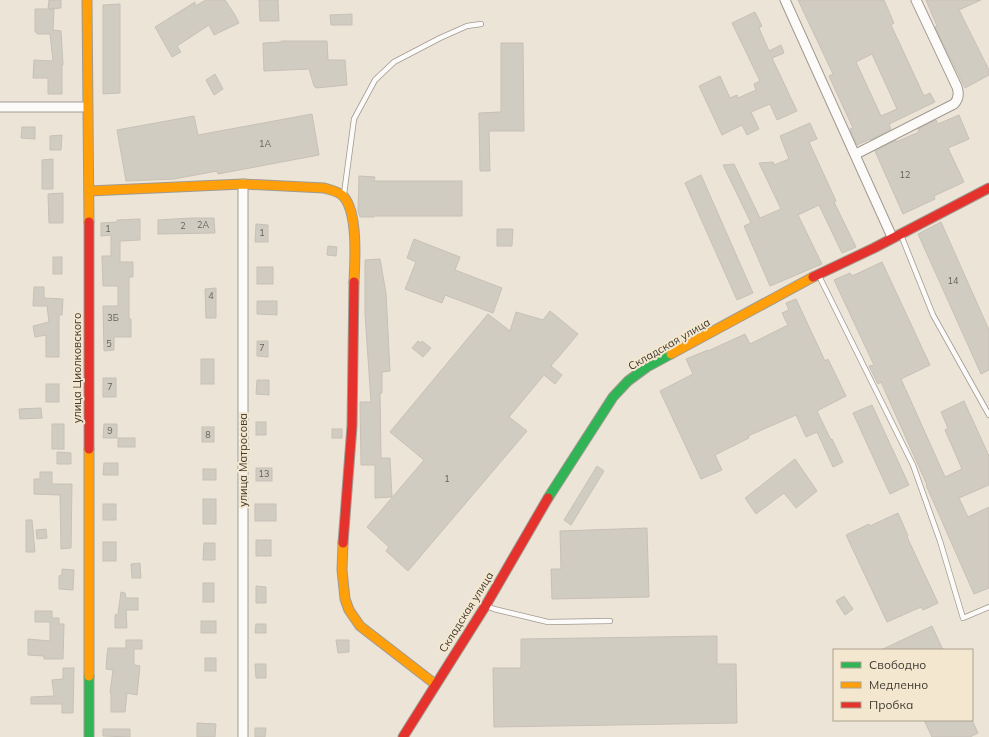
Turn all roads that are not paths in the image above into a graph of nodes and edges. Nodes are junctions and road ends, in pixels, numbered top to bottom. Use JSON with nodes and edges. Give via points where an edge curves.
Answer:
{"nodes":[{"id":1,"x":87,"y":0,"type":"edge"},
{"id":2,"x":785,"y":0,"type":"edge"},
{"id":3,"x":916,"y":0,"type":"edge"},
{"id":4,"x":481,"y":24,"type":"dead end"},
{"id":5,"x":0,"y":107,"type":"edge"},
{"id":6,"x":88,"y":107,"type":"junction"},
{"id":7,"x":856,"y":154,"type":"junction"},
{"id":8,"x":243,"y":184,"type":"junction"},
{"id":9,"x":989,"y":188,"type":"edge"},
{"id":10,"x":89,"y":191,"type":"junction"},
{"id":11,"x":344,"y":197,"type":"junction"},
{"id":12,"x":896,"y":235,"type":"junction"},
{"id":13,"x":819,"y":274,"type":"junction"},
{"id":14,"x":989,"y":414,"type":"edge"},
{"id":15,"x":486,"y":606,"type":"junction"},
{"id":16,"x":989,"y":607,"type":"edge"},
{"id":17,"x":610,"y":621,"type":"dead end"},
{"id":18,"x":435,"y":684,"type":"junction"},
{"id":19,"x":89,"y":737,"type":"edge"},
{"id":20,"x":243,"y":737,"type":"edge"},
{"id":21,"x":403,"y":737,"type":"edge"}],
"edges":[{"from":1,"to":6,"type":"street","name":"улица Циолковского"},
{"from":2,"to":7,"type":"street"},
{"from":3,"to":7,"type":"street","via":[[957,87],[957,100],[954,104]]},
{"from":4,"to":11,"type":"lane","via":[[467,26],[433,41],[394,62],[374,80],[354,120]]},
{"from":5,"to":6,"type":"street"},
{"from":6,"to":10,"type":"street","name":"улица Циолковского"},
{"from":7,"to":12,"type":"street"},
{"from":8,"to":10,"type":"street"},
{"from":8,"to":11,"type":"street","via":[[324,188]]},
{"from":8,"to":20,"type":"street","name":"улица Матросова"},
{"from":9,"to":12,"type":"street","name":"Складская улица"},
{"from":10,"to":19,"type":"street","name":"улица Циолковского"},
{"from":11,"to":18,"type":"street","via":[[355,237],[352,426],[342,570],[345,599],[360,626]]},
{"from":12,"to":13,"type":"street","name":"Складская улица"},
{"from":12,"to":14,"type":"lane","via":[[933,315]]},
{"from":13,"to":15,"type":"street","name":"Складская улица","via":[[647,367],[628,381],[613,397],[554,487]]},
{"from":13,"to":16,"type":"lane","via":[[913,465],[940,541],[963,618]]},
{"from":15,"to":17,"type":"lane","via":[[548,622]]},
{"from":15,"to":18,"type":"street","name":"Складская улица"},
{"from":18,"to":21,"type":"street","name":"Складская улица"}]}
